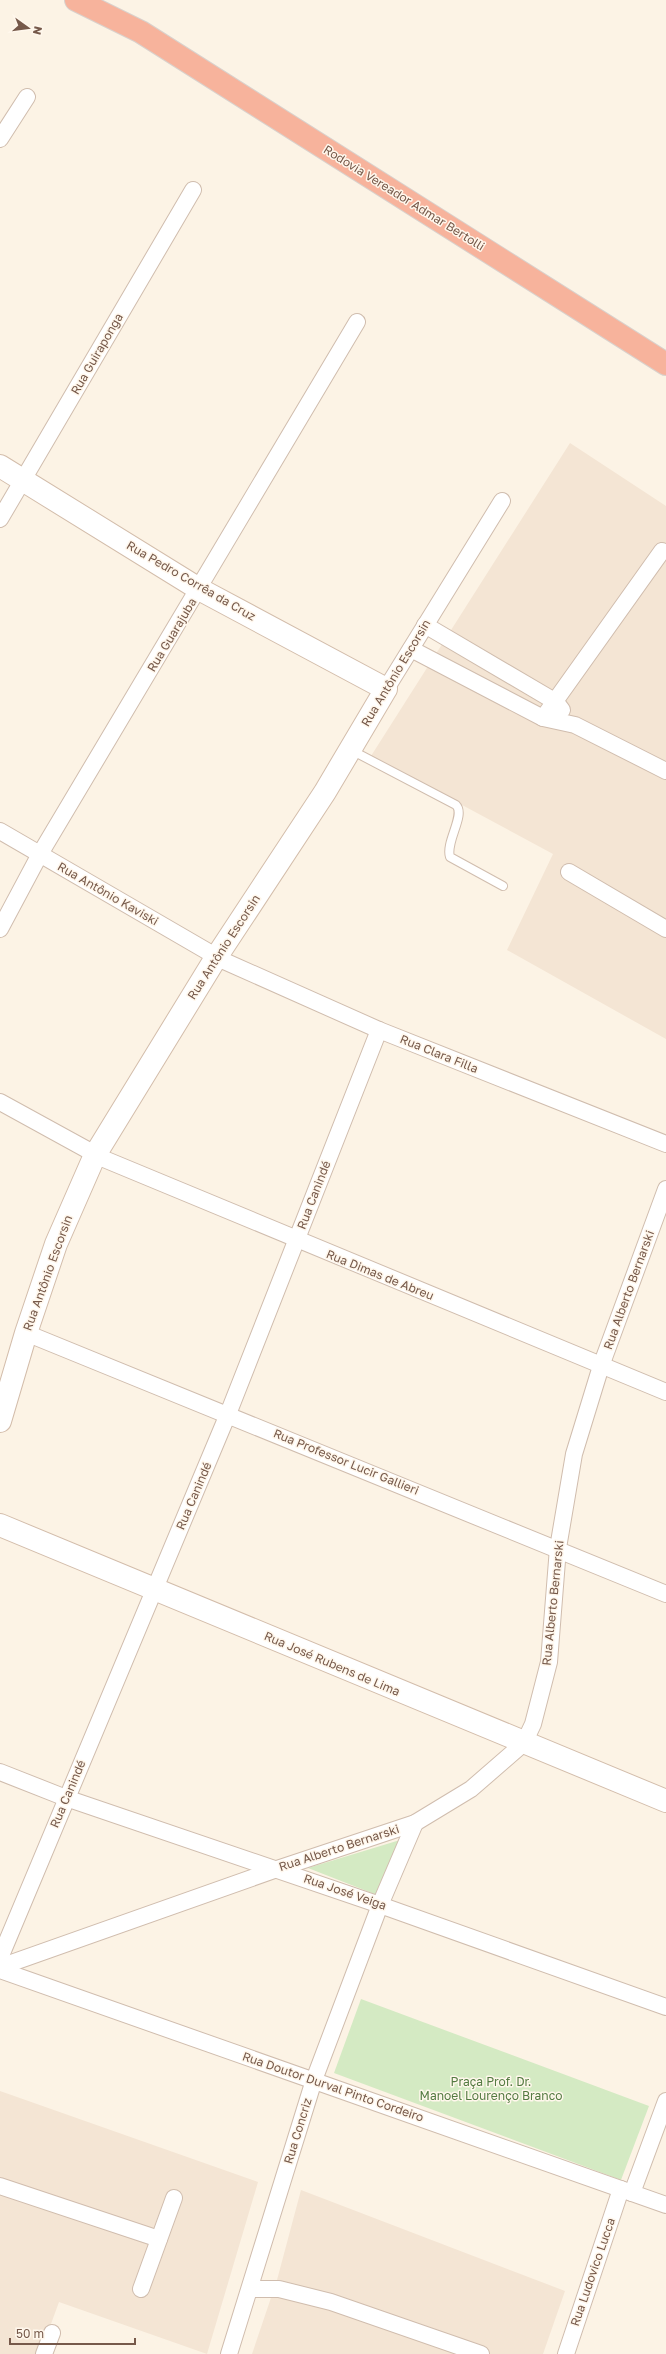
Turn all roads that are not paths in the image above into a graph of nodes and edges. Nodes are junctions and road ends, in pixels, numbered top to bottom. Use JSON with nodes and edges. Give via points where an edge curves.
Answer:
{"nodes":[{"id":1,"x":76,"y":0,"type":"edge"},
{"id":2,"x":106,"y":0,"type":"edge"},
{"id":3,"x":141,"y":32,"type":"junction"},
{"id":4,"x":27,"y":97,"type":"dead end"},
{"id":5,"x":0,"y":139,"type":"edge"},
{"id":6,"x":193,"y":190,"type":"dead end"},
{"id":7,"x":357,"y":322,"type":"dead end"},
{"id":8,"x":666,"y":364,"type":"edge"},
{"id":9,"x":0,"y":466,"type":"edge"},
{"id":10,"x":23,"y":480,"type":"junction"},
{"id":11,"x":502,"y":501,"type":"dead end"},
{"id":12,"x":0,"y":519,"type":"edge"},
{"id":13,"x":662,"y":551,"type":"dead end"},
{"id":14,"x":199,"y":589,"type":"junction"},
{"id":15,"x":425,"y":626,"type":"junction"},
{"id":16,"x":411,"y":649,"type":"junction"},
{"id":17,"x":486,"y":662,"type":"junction"},
{"id":18,"x":474,"y":682,"type":"junction"},
{"id":19,"x":386,"y":689,"type":"junction"},
{"id":20,"x":556,"y":702,"type":"junction"},
{"id":21,"x":543,"y":718,"type":"junction"},
{"id":22,"x":575,"y":725,"type":"junction"},
{"id":23,"x":350,"y":750,"type":"junction"},
{"id":24,"x":666,"y":771,"type":"edge"},
{"id":25,"x":0,"y":831,"type":"edge"},
{"id":26,"x":40,"y":854,"type":"junction"},
{"id":27,"x":569,"y":872,"type":"dead end"},
{"id":28,"x":503,"y":886,"type":"dead end"},
{"id":29,"x":0,"y":929,"type":"edge"},
{"id":30,"x":666,"y":929,"type":"edge"},
{"id":31,"x":217,"y":956,"type":"junction"},
{"id":32,"x":379,"y":1030,"type":"junction"},
{"id":33,"x":0,"y":1102,"type":"edge"},
{"id":34,"x":666,"y":1144,"type":"edge"},
{"id":35,"x":95,"y":1155,"type":"junction"},
{"id":36,"x":666,"y":1189,"type":"edge"},
{"id":37,"x":296,"y":1240,"type":"junction"},
{"id":38,"x":26,"y":1334,"type":"junction"},
{"id":39,"x":601,"y":1366,"type":"junction"},
{"id":40,"x":666,"y":1392,"type":"edge"},
{"id":41,"x":228,"y":1414,"type":"junction"},
{"id":42,"x":0,"y":1420,"type":"edge"},
{"id":43,"x":0,"y":1525,"type":"edge"},
{"id":44,"x":558,"y":1548,"type":"junction"},
{"id":45,"x":155,"y":1590,"type":"junction"},
{"id":46,"x":666,"y":1594,"type":"edge"},
{"id":47,"x":524,"y":1743,"type":"junction"},
{"id":48,"x":0,"y":1772,"type":"edge"},
{"id":49,"x":66,"y":1798,"type":"junction"},
{"id":50,"x":666,"y":1801,"type":"edge"},
{"id":51,"x":415,"y":1823,"type":"junction"},
{"id":52,"x":277,"y":1869,"type":"junction"},
{"id":53,"x":380,"y":1905,"type":"junction"},
{"id":54,"x":0,"y":1958,"type":"edge"},
{"id":55,"x":0,"y":1967,"type":"edge"},
{"id":56,"x":0,"y":1970,"type":"edge"},
{"id":57,"x":666,"y":2007,"type":"edge"},
{"id":58,"x":314,"y":2080,"type":"junction"},
{"id":59,"x":666,"y":2101,"type":"edge"},
{"id":60,"x":0,"y":2186,"type":"edge"},
{"id":61,"x":626,"y":2191,"type":"junction"},
{"id":62,"x":174,"y":2198,"type":"dead end"},
{"id":63,"x":666,"y":2204,"type":"edge"},
{"id":64,"x":159,"y":2239,"type":"junction"},
{"id":65,"x":141,"y":2289,"type":"dead end"},
{"id":66,"x":250,"y":2289,"type":"junction"},
{"id":67,"x":52,"y":2333,"type":"dead end"},
{"id":68,"x":44,"y":2354,"type":"edge"},
{"id":69,"x":229,"y":2354,"type":"edge"},
{"id":70,"x":481,"y":2354,"type":"edge"},
{"id":71,"x":566,"y":2354,"type":"edge"}],
"edges":[{"from":1,"to":3,"type":"highway","name":"Rodovia Vereador Admar Bertolli"},
{"from":2,"to":3,"type":"highway","name":"Rodovia Vereador Admar Bertolli"},
{"from":3,"to":8,"type":"highway","name":"Rodovia Vereador Admar Bertolli"},
{"from":4,"to":5,"type":"street"},
{"from":6,"to":10,"type":"street","name":"Rua Guiraponga"},
{"from":7,"to":14,"type":"street","name":"Rua Guarajuba"},
{"from":9,"to":10,"type":"street","name":"Rua Pedro Corrêa da Cruz"},
{"from":10,"to":12,"type":"street","name":"Rua Guiraponga"},
{"from":10,"to":14,"type":"street","name":"Rua Pedro Corrêa da Cruz"},
{"from":11,"to":15,"type":"street","name":"Rua Antônio Escorsin"},
{"from":13,"to":20,"type":"street"},
{"from":14,"to":19,"type":"street","name":"Rua Pedro Corrêa da Cruz"},
{"from":14,"to":26,"type":"street","name":"Rua Guarajuba"},
{"from":15,"to":16,"type":"street","name":"Rua Antônio Escorsin"},
{"from":15,"to":17,"type":"street"},
{"from":16,"to":18,"type":"street"},
{"from":16,"to":19,"type":"street","name":"Rua Antônio Escorsin"},
{"from":17,"to":18,"type":"street"},
{"from":17,"to":20,"type":"street"},
{"from":18,"to":21,"type":"street"},
{"from":19,"to":23,"type":"street","name":"Rua Antônio Escorsin"},
{"from":20,"to":21,"type":"street"},
{"from":20,"to":22,"type":"street"},
{"from":21,"to":22,"type":"street"},
{"from":22,"to":24,"type":"street"},
{"from":23,"to":28,"type":"lane","via":[[456,805],[459,812],[448,850],[450,857]]},
{"from":23,"to":31,"type":"street","name":"Rua Antônio Escorsin"},
{"from":25,"to":26,"type":"street","name":"Rua Antônio Kaviski"},
{"from":26,"to":29,"type":"street","name":"Rua Guarajuba"},
{"from":26,"to":31,"type":"street","name":"Rua Antônio Kaviski"},
{"from":27,"to":30,"type":"street"},
{"from":31,"to":32,"type":"street","name":"Rua Clara Filla"},
{"from":31,"to":35,"type":"street","name":"Rua Antônio Escorsin"},
{"from":32,"to":34,"type":"street","name":"Rua Clara Filla"},
{"from":32,"to":37,"type":"street","name":"Rua Canindé"},
{"from":33,"to":35,"type":"street","name":"Rua Dimas de Abreu"},
{"from":35,"to":37,"type":"street","name":"Rua Dimas de Abreu"},
{"from":35,"to":38,"type":"street","name":"Rua Antônio Escorsin","via":[[56,1244]]},
{"from":36,"to":39,"type":"street","name":"Rua Alberto Bernarski"},
{"from":37,"to":39,"type":"street","name":"Rua Dimas de Abreu"},
{"from":37,"to":41,"type":"street","name":"Rua Canindé"},
{"from":38,"to":41,"type":"street","name":"Rua Professor Lucir Gallieri"},
{"from":38,"to":42,"type":"street","name":"Rua Antônio Escorsin"},
{"from":39,"to":40,"type":"street","name":"Rua Dimas de Abreu"},
{"from":39,"to":44,"type":"street","name":"Rua Alberto Bernarski","via":[[574,1454]]},
{"from":41,"to":44,"type":"street","name":"Rua Professor Lucir Gallieri"},
{"from":41,"to":45,"type":"street","name":"Rua Canindé"},
{"from":43,"to":45,"type":"street","name":"Rua José Rubens de Lima"},
{"from":44,"to":46,"type":"street","name":"Rua Professor Lucir Gallieri"},
{"from":44,"to":47,"type":"street","name":"Rua Alberto Bernarski","via":[[549,1662],[533,1724]]},
{"from":45,"to":47,"type":"street","name":"Rua José Rubens de Lima"},
{"from":45,"to":49,"type":"street","name":"Rua Canindé"},
{"from":47,"to":50,"type":"street","name":"Rua José Rubens de Lima"},
{"from":47,"to":51,"type":"street","name":"Rua Alberto Bernarski","via":[[471,1789]]},
{"from":48,"to":49,"type":"street","name":"Rua José Veiga"},
{"from":49,"to":52,"type":"street","name":"Rua José Veiga"},
{"from":49,"to":54,"type":"street","name":"Rua Canindé"},
{"from":51,"to":52,"type":"street","name":"Rua Alberto Bernarski"},
{"from":51,"to":53,"type":"street","name":"Rua Concriz"},
{"from":52,"to":53,"type":"street","name":"Rua José Veiga"},
{"from":52,"to":55,"type":"street","name":"Rua Alberto Bernarski"},
{"from":53,"to":57,"type":"street","name":"Rua José Veiga"},
{"from":53,"to":58,"type":"street","name":"Rua Concriz"},
{"from":56,"to":58,"type":"street","name":"Rua Doutor Durval Pinto Cordeiro"},
{"from":58,"to":61,"type":"street","name":"Rua Doutor Durval Pinto Cordeiro"},
{"from":58,"to":66,"type":"street","name":"Rua Concriz"},
{"from":59,"to":61,"type":"street","name":"Rua Ludovico Lucca"},
{"from":60,"to":64,"type":"street"},
{"from":61,"to":63,"type":"street","name":"Rua Doutor Durval Pinto Cordeiro"},
{"from":61,"to":71,"type":"street","name":"Rua Ludovico Lucca"},
{"from":62,"to":64,"type":"street"},
{"from":64,"to":65,"type":"street"},
{"from":66,"to":69,"type":"street","name":"Rua Concriz"},
{"from":66,"to":70,"type":"street","via":[[279,2289],[331,2302]]},
{"from":67,"to":68,"type":"street"}]}
